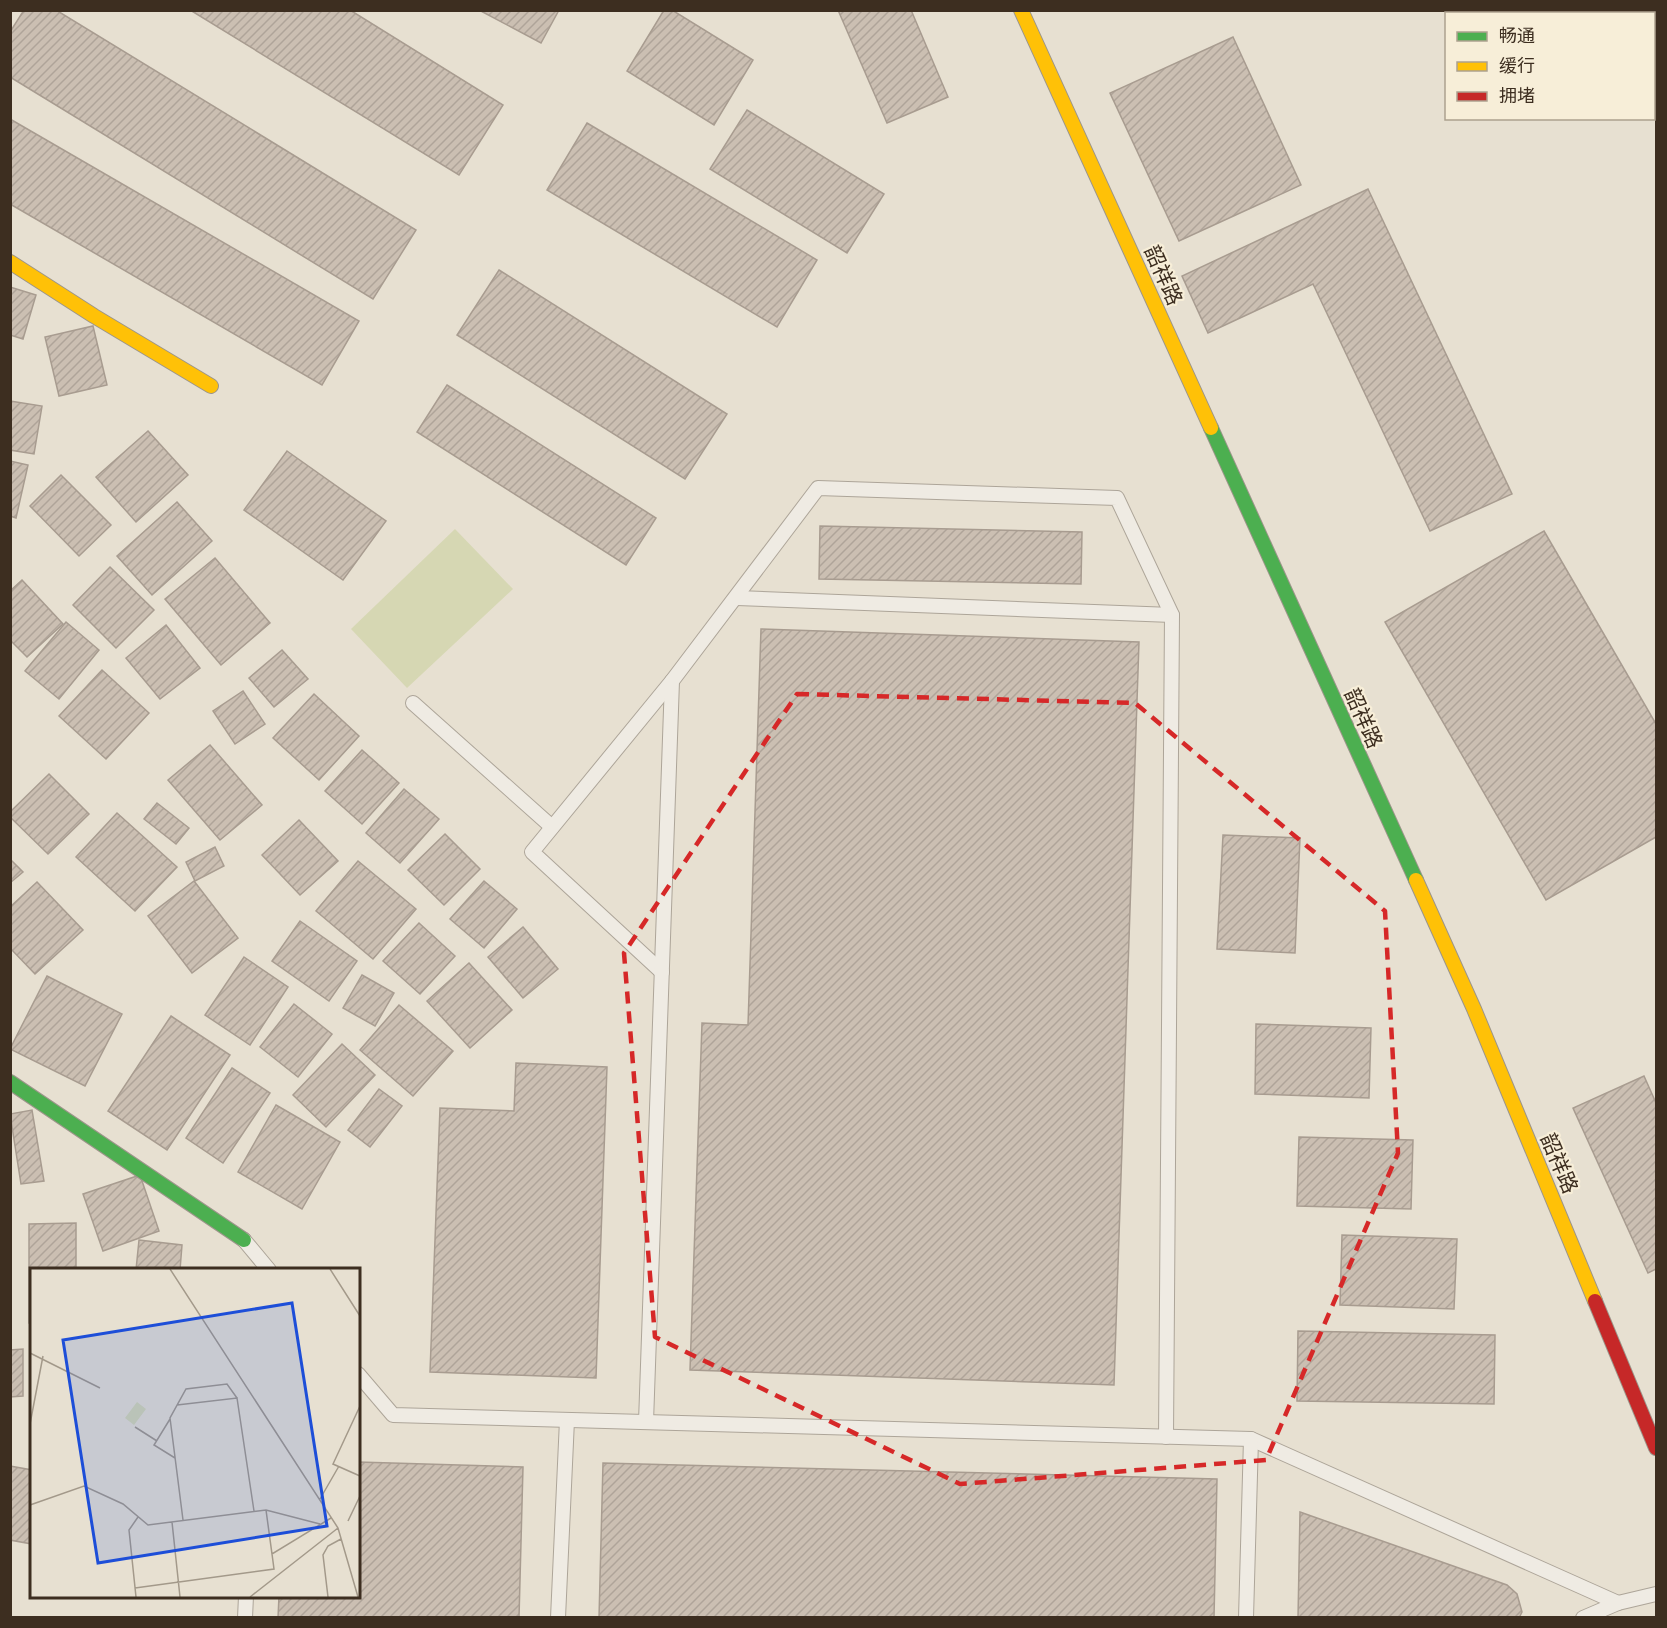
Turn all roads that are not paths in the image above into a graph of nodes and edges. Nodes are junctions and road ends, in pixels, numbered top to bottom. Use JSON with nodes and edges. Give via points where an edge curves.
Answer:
{"nodes":[{"id":1,"x":1021,"y":10,"type":"edge"},
{"id":2,"x":10,"y":262,"type":"edge"},
{"id":3,"x":211,"y":386,"type":"dead end"},
{"id":4,"x":737,"y":598,"type":"junction"},
{"id":5,"x":1172,"y":615,"type":"junction"},
{"id":6,"x":672,"y":681,"type":"junction"},
{"id":7,"x":413,"y":703,"type":"dead end"},
{"id":8,"x":552,"y":827,"type":"junction"},
{"id":9,"x":662,"y":972,"type":"junction"},
{"id":10,"x":10,"y":1083,"type":"edge"},
{"id":11,"x":244,"y":1240,"type":"joint"},
{"id":12,"x":268,"y":1268,"type":"edge"},
{"id":13,"x":360,"y":1376,"type":"edge"},
{"id":14,"x":567,"y":1420,"type":"junction"},
{"id":15,"x":1651,"y":1420,"type":"edge"},
{"id":16,"x":646,"y":1422,"type":"junction"},
{"id":17,"x":1166,"y":1437,"type":"junction"},
{"id":18,"x":1251,"y":1439,"type":"junction"},
{"id":19,"x":1656,"y":1448,"type":"edge"},
{"id":20,"x":1656,"y":1594,"type":"edge"},
{"id":21,"x":246,"y":1598,"type":"edge"},
{"id":22,"x":1618,"y":1603,"type":"junction"},
{"id":23,"x":245,"y":1617,"type":"edge"},
{"id":24,"x":558,"y":1617,"type":"edge"},
{"id":25,"x":1246,"y":1617,"type":"edge"},
{"id":26,"x":1583,"y":1617,"type":"edge"}],
"edges":[{"from":1,"to":15,"type":"street","name":"韶祥路","via":[[1474,1009]]},
{"from":2,"to":3,"type":"street"},
{"from":4,"to":5,"type":"lane"},
{"from":4,"to":5,"type":"lane","via":[[818,488],[1117,498]]},
{"from":4,"to":6,"type":"lane"},
{"from":5,"to":17,"type":"lane"},
{"from":6,"to":8,"type":"lane"},
{"from":6,"to":9,"type":"lane"},
{"from":7,"to":8,"type":"lane"},
{"from":8,"to":9,"type":"lane","via":[[532,852]]},
{"from":9,"to":16,"type":"lane"},
{"from":10,"to":11,"type":"street"},
{"from":11,"to":12,"type":"lane"},
{"from":13,"to":14,"type":"lane","via":[[393,1414]]},
{"from":14,"to":16,"type":"lane"},
{"from":14,"to":24,"type":"lane"},
{"from":15,"to":19,"type":"street","name":"韶祥路"},
{"from":16,"to":17,"type":"lane"},
{"from":17,"to":18,"type":"lane"},
{"from":18,"to":22,"type":"lane"},
{"from":18,"to":25,"type":"lane"},
{"from":20,"to":22,"type":"lane"},
{"from":21,"to":23,"type":"lane"},
{"from":22,"to":26,"type":"lane"}]}
